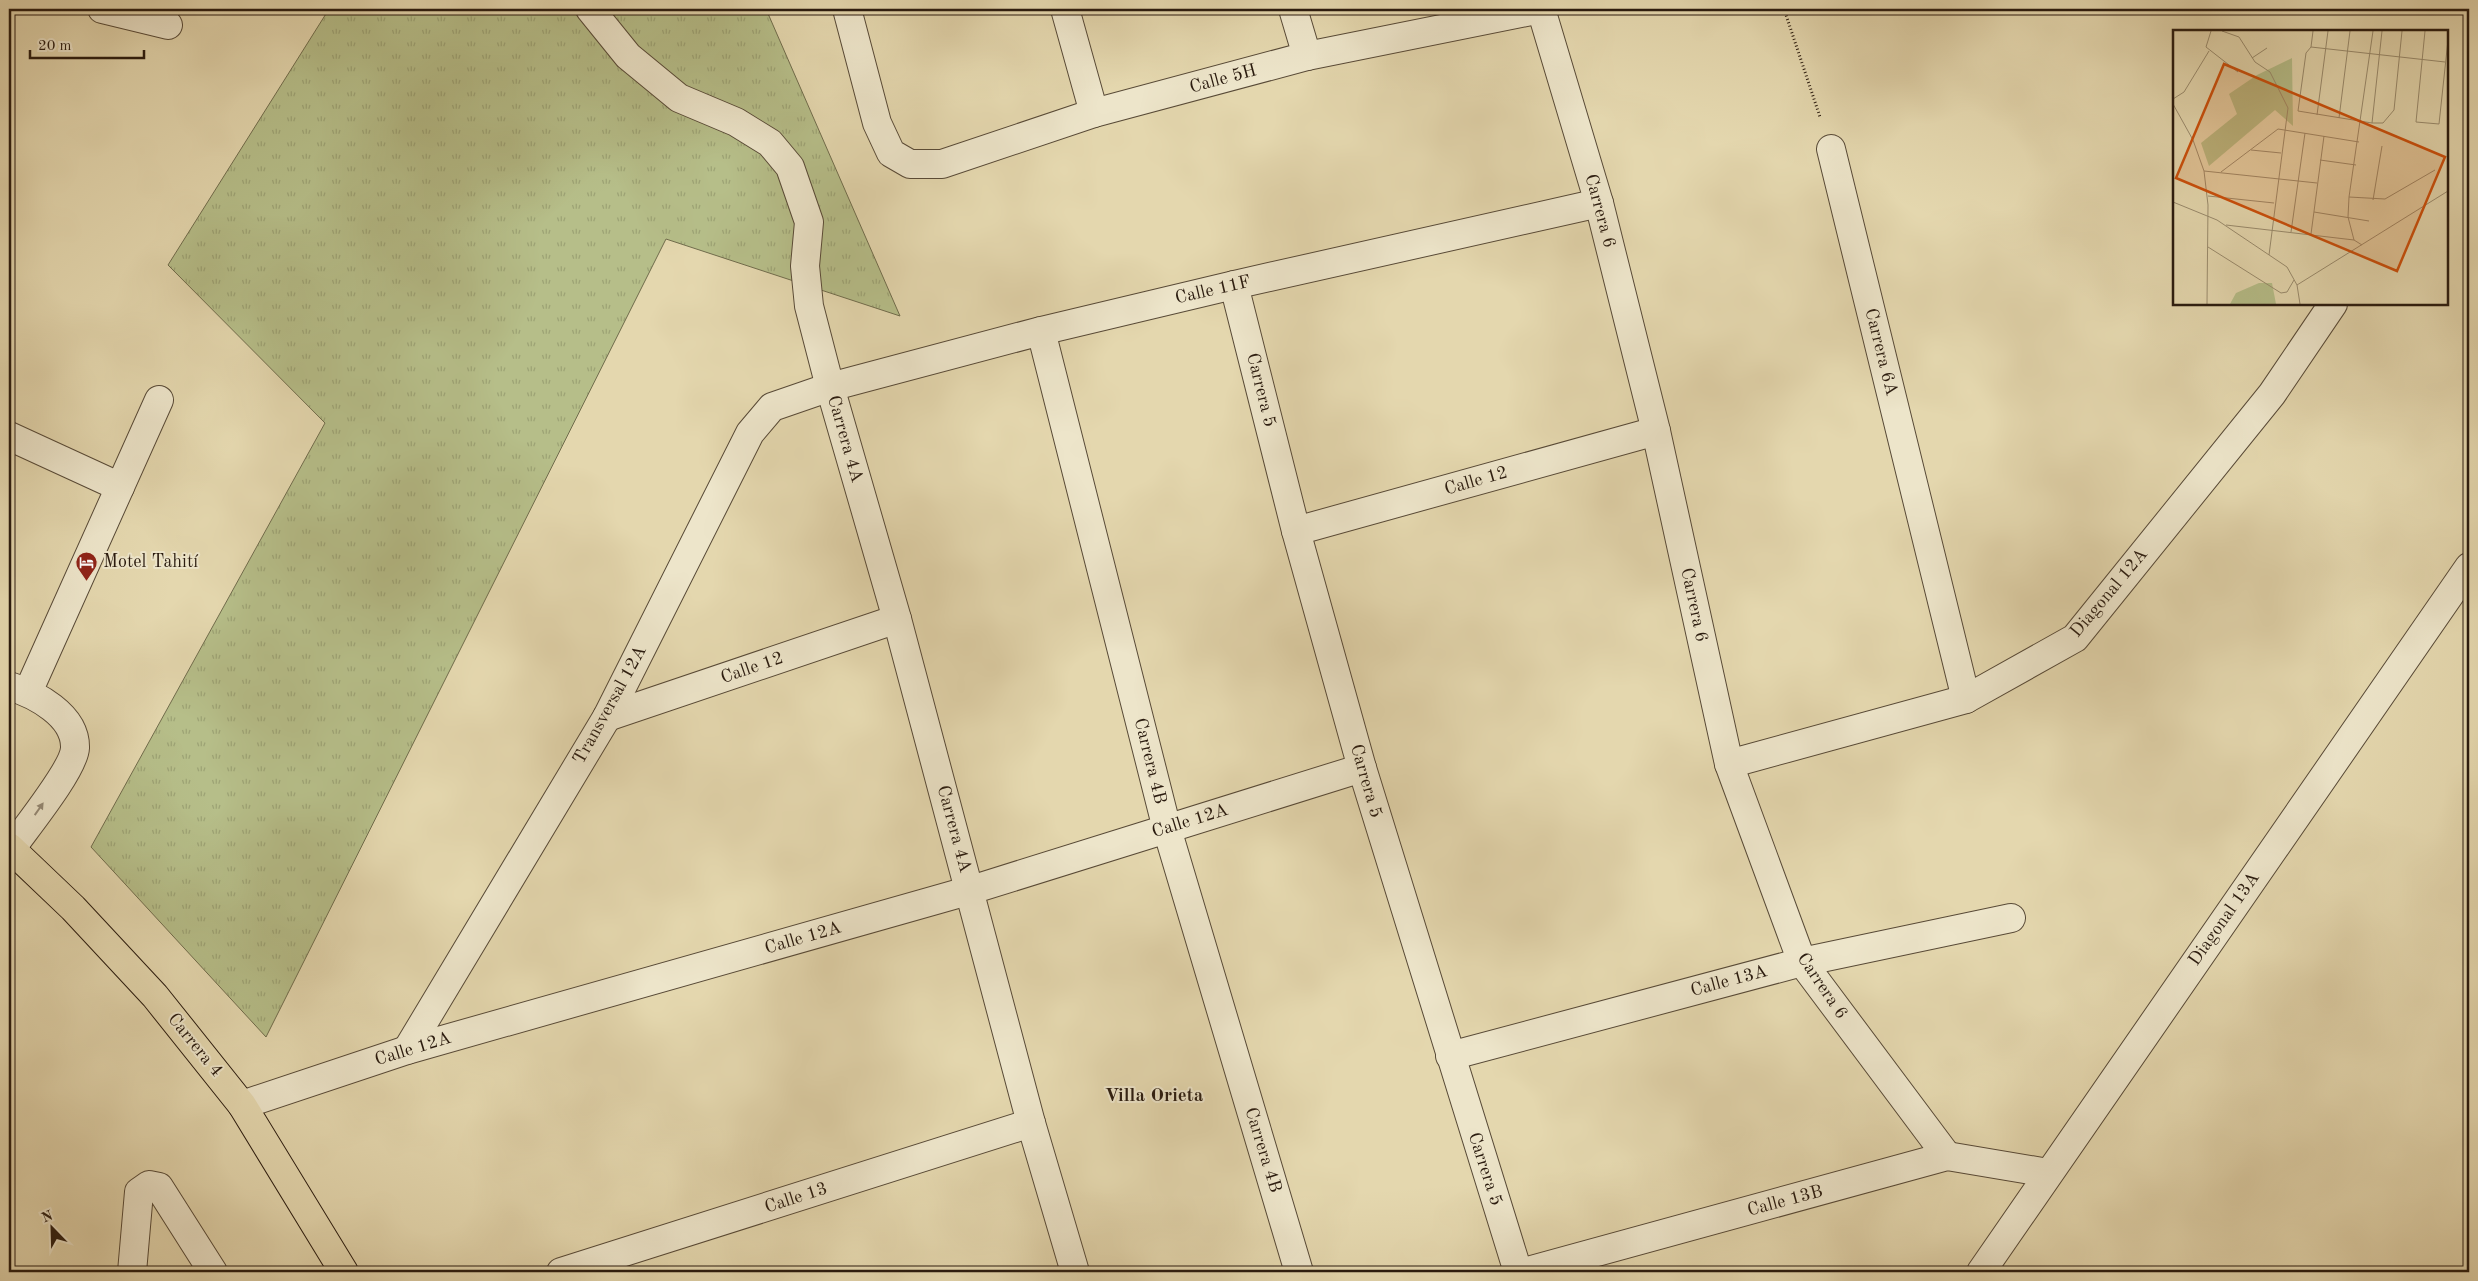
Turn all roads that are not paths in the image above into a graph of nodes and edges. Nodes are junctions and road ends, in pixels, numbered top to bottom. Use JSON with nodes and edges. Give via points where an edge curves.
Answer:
{"nodes":[{"id":1,"x":102,"y":9,"type":"edge"},
{"id":2,"x":590,"y":9,"type":"edge"},
{"id":3,"x":848,"y":9,"type":"edge"},
{"id":4,"x":1065,"y":9,"type":"edge"},
{"id":5,"x":1293,"y":9,"type":"edge"},
{"id":6,"x":1541,"y":9,"type":"edge"},
{"id":7,"x":168,"y":25,"type":"dead end"},
{"id":8,"x":1306,"y":56,"type":"junction"},
{"id":9,"x":1094,"y":113,"type":"junction"},
{"id":10,"x":1831,"y":149,"type":"road end"},
{"id":11,"x":1599,"y":203,"type":"junction"},
{"id":12,"x":1234,"y":285,"type":"junction"},
{"id":13,"x":2333,"y":305,"type":"edge"},
{"id":14,"x":1041,"y":331,"type":"junction"},
{"id":15,"x":830,"y":387,"type":"junction"},
{"id":16,"x":159,"y":400,"type":"dead end"},
{"id":17,"x":1656,"y":431,"type":"junction"},
{"id":18,"x":9,"y":436,"type":"edge"},
{"id":19,"x":120,"y":487,"type":"junction"},
{"id":20,"x":1296,"y":531,"type":"junction"},
{"id":21,"x":2469,"y":567,"type":"edge"},
{"id":22,"x":897,"y":619,"type":"junction"},
{"id":23,"x":18,"y":689,"type":"edge"},
{"id":24,"x":1966,"y":699,"type":"junction"},
{"id":25,"x":607,"y":717,"type":"junction"},
{"id":26,"x":1729,"y":764,"type":"junction"},
{"id":27,"x":1362,"y":768,"type":"junction"},
{"id":28,"x":1167,"y":828,"type":"junction"},
{"id":29,"x":10,"y":848,"type":"edge"},
{"id":30,"x":971,"y":890,"type":"junction"},
{"id":31,"x":2011,"y":918,"type":"dead end"},
{"id":32,"x":1802,"y":962,"type":"junction"},
{"id":33,"x":407,"y":1050,"type":"junction"},
{"id":34,"x":1450,"y":1056,"type":"junction"},
{"id":35,"x":242,"y":1105,"type":"junction"},
{"id":36,"x":1031,"y":1123,"type":"junction"},
{"id":37,"x":1947,"y":1156,"type":"junction"},
{"id":38,"x":2048,"y":1173,"type":"junction"},
{"id":39,"x":132,"y":1272,"type":"edge"},
{"id":40,"x":213,"y":1272,"type":"edge"},
{"id":41,"x":344,"y":1272,"type":"edge"},
{"id":42,"x":560,"y":1272,"type":"edge"},
{"id":43,"x":1075,"y":1272,"type":"edge"},
{"id":44,"x":1299,"y":1272,"type":"edge"},
{"id":45,"x":1518,"y":1272,"type":"edge"},
{"id":46,"x":1524,"y":1272,"type":"edge"},
{"id":47,"x":1981,"y":1272,"type":"edge"}],
"edges":[{"from":1,"to":7,"type":"street"},
{"from":2,"to":15,"type":"street","name":"Carrera 4A","via":[[628,56],[679,98],[736,122],[770,143],[790,168],[809,222],[805,266],[809,306]]},
{"from":3,"to":9,"type":"street","name":"Calle 5H","via":[[878,123],[892,153],[910,164],[942,164]]},
{"from":4,"to":9,"type":"street"},
{"from":5,"to":8,"type":"street"},
{"from":6,"to":8,"type":"street","name":"Calle 5H"},
{"from":6,"to":11,"type":"street","name":"Carrera 6"},
{"from":8,"to":9,"type":"street","name":"Calle 5H"},
{"from":10,"to":24,"type":"street","name":"Carrera 6A"},
{"from":11,"to":12,"type":"street","name":"Calle 11F"},
{"from":11,"to":17,"type":"street","name":"Carrera 6"},
{"from":12,"to":14,"type":"street","name":"Calle 11F"},
{"from":12,"to":20,"type":"street","name":"Carrera 5"},
{"from":13,"to":24,"type":"street","name":"Diagonal 12A","via":[[2272,394],[2075,638]]},
{"from":14,"to":15,"type":"street","name":"Calle 11F"},
{"from":14,"to":28,"type":"street","name":"Carrera 4B"},
{"from":15,"to":22,"type":"street","name":"Carrera 4A"},
{"from":15,"to":25,"type":"street","name":"Transversal 12A","via":[[772,407],[750,434]]},
{"from":16,"to":19,"type":"street"},
{"from":17,"to":20,"type":"street","name":"Calle 12"},
{"from":17,"to":26,"type":"street","name":"Carrera 6"},
{"from":18,"to":19,"type":"street"},
{"from":19,"to":23,"type":"street"},
{"from":20,"to":27,"type":"street","name":"Carrera 5"},
{"from":21,"to":38,"type":"street","name":"Diagonal 13A"},
{"from":22,"to":25,"type":"street","name":"Calle 12"},
{"from":22,"to":30,"type":"street","name":"Carrera 4A"},
{"from":29,"to":23,"type":"street","one_way":true,"via":[[68,767],[75,748],[70,728],[62,716]]},
{"from":24,"to":26,"type":"street","name":"Diagonal 12A"},
{"from":25,"to":33,"type":"street","name":"Transversal 12A"},
{"from":26,"to":32,"type":"street","name":"Carrera 6"},
{"from":27,"to":28,"type":"street","name":"Calle 12A"},
{"from":27,"to":34,"type":"street","name":"Carrera 5"},
{"from":28,"to":30,"type":"street","name":"Calle 12A"},
{"from":28,"to":44,"type":"street","name":"Carrera 4B"},
{"from":29,"to":35,"type":"main road","name":"Carrera 4","via":[[73,908],[155,996]]},
{"from":30,"to":33,"type":"street","name":"Calle 12A"},
{"from":30,"to":36,"type":"street","name":"Carrera 4A"},
{"from":31,"to":32,"type":"street","name":"Calle 13A"},
{"from":32,"to":34,"type":"street","name":"Calle 13A"},
{"from":32,"to":37,"type":"street","name":"Carrera 6"},
{"from":33,"to":35,"type":"street","name":"Calle 12A"},
{"from":34,"to":45,"type":"street","name":"Carrera 5"},
{"from":35,"to":41,"type":"main road","name":"Carrera 4"},
{"from":36,"to":42,"type":"street","name":"Calle 13"},
{"from":36,"to":43,"type":"street","name":"Carrera 4A"},
{"from":37,"to":38,"type":"street","name":"Calle 13B"},
{"from":37,"to":46,"type":"street","name":"Calle 13B"},
{"from":38,"to":47,"type":"street","name":"Diagonal 13A"},
{"from":39,"to":40,"type":"street","via":[[139,1192],[154,1185],[159,1187]]}]}
